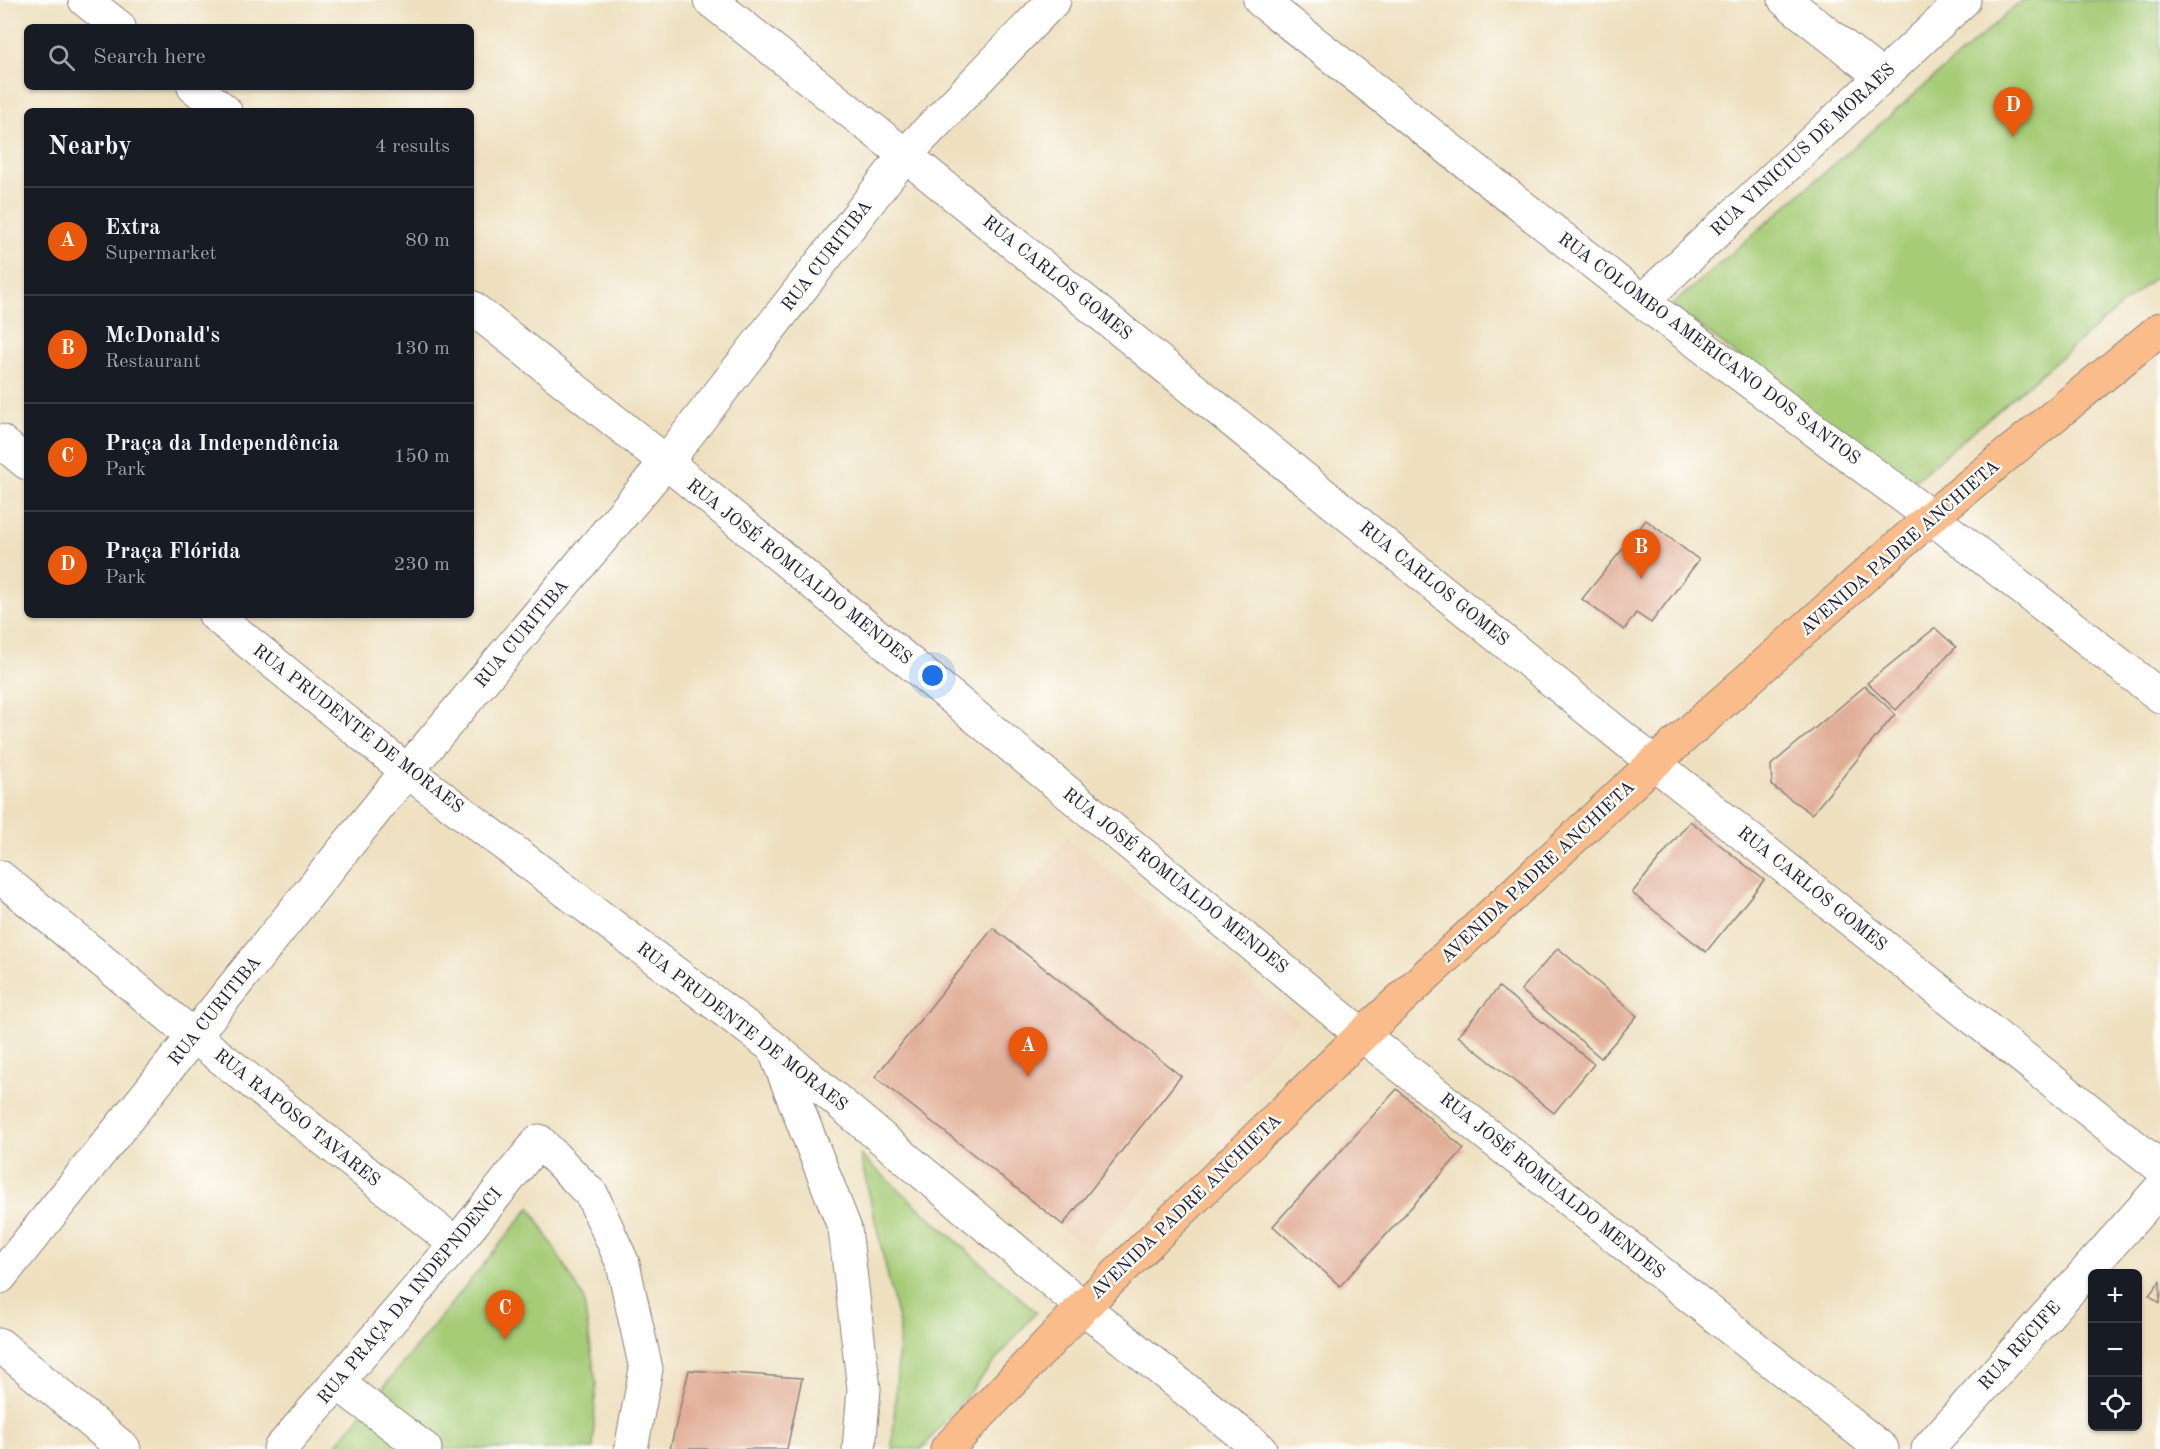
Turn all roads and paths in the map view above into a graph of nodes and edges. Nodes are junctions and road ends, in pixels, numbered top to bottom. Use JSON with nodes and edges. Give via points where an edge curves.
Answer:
{"nodes":[{"id":1,"x":85,"y":0,"type":"edge"},
{"id":2,"x":710,"y":0,"type":"edge"},
{"id":3,"x":1054,"y":0,"type":"edge"},
{"id":4,"x":1260,"y":0,"type":"edge"},
{"id":5,"x":1785,"y":0,"type":"edge"},
{"id":6,"x":1964,"y":0,"type":"edge"},
{"id":7,"x":115,"y":24,"type":"edge"},
{"id":8,"x":1881,"y":76,"type":"junction"},
{"id":9,"x":198,"y":90,"type":"edge"},
{"id":10,"x":221,"y":108,"type":"edge"},
{"id":11,"x":905,"y":155,"type":"junction"},
{"id":12,"x":1642,"y":301,"type":"junction"},
{"id":13,"x":474,"y":309,"type":"edge"},
{"id":14,"x":2160,"y":329,"type":"edge"},
{"id":15,"x":0,"y":441,"type":"edge"},
{"id":16,"x":24,"y":461,"type":"edge"},
{"id":17,"x":666,"y":462,"type":"junction"},
{"id":18,"x":1931,"y":518,"type":"junction"},
{"id":19,"x":219,"y":618,"type":"edge"},
{"id":20,"x":2160,"y":696,"type":"edge"},
{"id":21,"x":1654,"y":763,"type":"junction"},
{"id":22,"x":407,"y":771,"type":"junction"},
{"id":23,"x":0,"y":877,"type":"edge"},
{"id":24,"x":1362,"y":1035,"type":"junction"},
{"id":25,"x":195,"y":1037,"type":"junction"},
{"id":26,"x":773,"y":1047,"type":"junction"},
{"id":27,"x":2160,"y":1167,"type":"edge"},
{"id":28,"x":2160,"y":1189,"type":"edge"},
{"id":29,"x":456,"y":1244,"type":"junction"},
{"id":30,"x":0,"y":1277,"type":"edge"},
{"id":31,"x":1083,"y":1307,"type":"junction"},
{"id":32,"x":0,"y":1345,"type":"edge"},
{"id":33,"x":336,"y":1382,"type":"junction"},
{"id":34,"x":124,"y":1449,"type":"edge"},
{"id":35,"x":280,"y":1449,"type":"edge"},
{"id":36,"x":425,"y":1449,"type":"edge"},
{"id":37,"x":631,"y":1449,"type":"edge"},
{"id":38,"x":859,"y":1449,"type":"edge"},
{"id":39,"x":947,"y":1449,"type":"edge"},
{"id":40,"x":1260,"y":1449,"type":"edge"},
{"id":41,"x":1882,"y":1449,"type":"edge"},
{"id":42,"x":1928,"y":1449,"type":"edge"}],
"edges":[{"from":1,"to":7,"type":"street"},
{"from":2,"to":11,"type":"street","name":"RUA CARLOS GOMES"},
{"from":3,"to":11,"type":"street","name":"RUA CURITIBA"},
{"from":4,"to":12,"type":"street","name":"RUA COLOMBO AMERICANO DOS SANTOS"},
{"from":5,"to":8,"type":"street"},
{"from":6,"to":8,"type":"street","name":"RUA VINICIUS DE MORAES"},
{"from":8,"to":12,"type":"street","name":"RUA VINICIUS DE MORAES"},
{"from":9,"to":10,"type":"street"},
{"from":11,"to":17,"type":"street","name":"RUA CURITIBA"},
{"from":11,"to":21,"type":"street","name":"RUA CARLOS GOMES"},
{"from":12,"to":18,"type":"street","name":"RUA COLOMBO AMERICANO DOS SANTOS"},
{"from":13,"to":17,"type":"street","name":"RUA JOSÉ ROMUALDO MENDES"},
{"from":14,"to":18,"type":"main road","name":"AVENIDA PADRE ANCHIETA"},
{"from":15,"to":16,"type":"street"},
{"from":17,"to":22,"type":"street","name":"RUA CURITIBA"},
{"from":17,"to":24,"type":"street","name":"RUA JOSÉ ROMUALDO MENDES"},
{"from":18,"to":20,"type":"street","name":"RUA COLOMBO AMERICANO DOS SANTOS"},
{"from":18,"to":21,"type":"main road","name":"AVENIDA PADRE ANCHIETA"},
{"from":19,"to":22,"type":"street","name":"RUA PRUDENTE DE MORAES"},
{"from":21,"to":24,"type":"main road","name":"AVENIDA PADRE ANCHIETA"},
{"from":21,"to":27,"type":"street","name":"RUA CARLOS GOMES"},
{"from":22,"to":25,"type":"street","name":"RUA CURITIBA"},
{"from":22,"to":26,"type":"street","name":"RUA PRUDENTE DE MORAES"},
{"from":23,"to":25,"type":"street","name":"RUA RAPOSO TAVARES"},
{"from":24,"to":31,"type":"main road","name":"AVENIDA PADRE ANCHIETA"},
{"from":24,"to":41,"type":"street","name":"RUA JOSÉ ROMUALDO MENDES"},
{"from":25,"to":29,"type":"street","name":"RUA RAPOSO TAVARES"},
{"from":25,"to":30,"type":"street","name":"RUA CURITIBA"},
{"from":26,"to":31,"type":"street","name":"RUA PRUDENTE DE MORAES"},
{"from":26,"to":38,"type":"street","via":[[845,1229],[864,1389]]},
{"from":28,"to":42,"type":"street","name":"RUA RECIFE"},
{"from":29,"to":33,"type":"street","name":"RUA PRAÇA DA INDEPNDENCI"},
{"from":29,"to":37,"type":"street","name":"RUA PRAÇA DA INDEPNDENCI","via":[[538,1141],[592,1195],[623,1264],[646,1369]]},
{"from":31,"to":39,"type":"main road","name":"AVENIDA PADRE ANCHIETA"},
{"from":31,"to":40,"type":"street","name":"RUA PRUDENTE DE MORAES"},
{"from":32,"to":34,"type":"street"},
{"from":33,"to":35,"type":"street","name":"RUA PRAÇA DA INDEPNDENCI"},
{"from":33,"to":36,"type":"street"}]}
